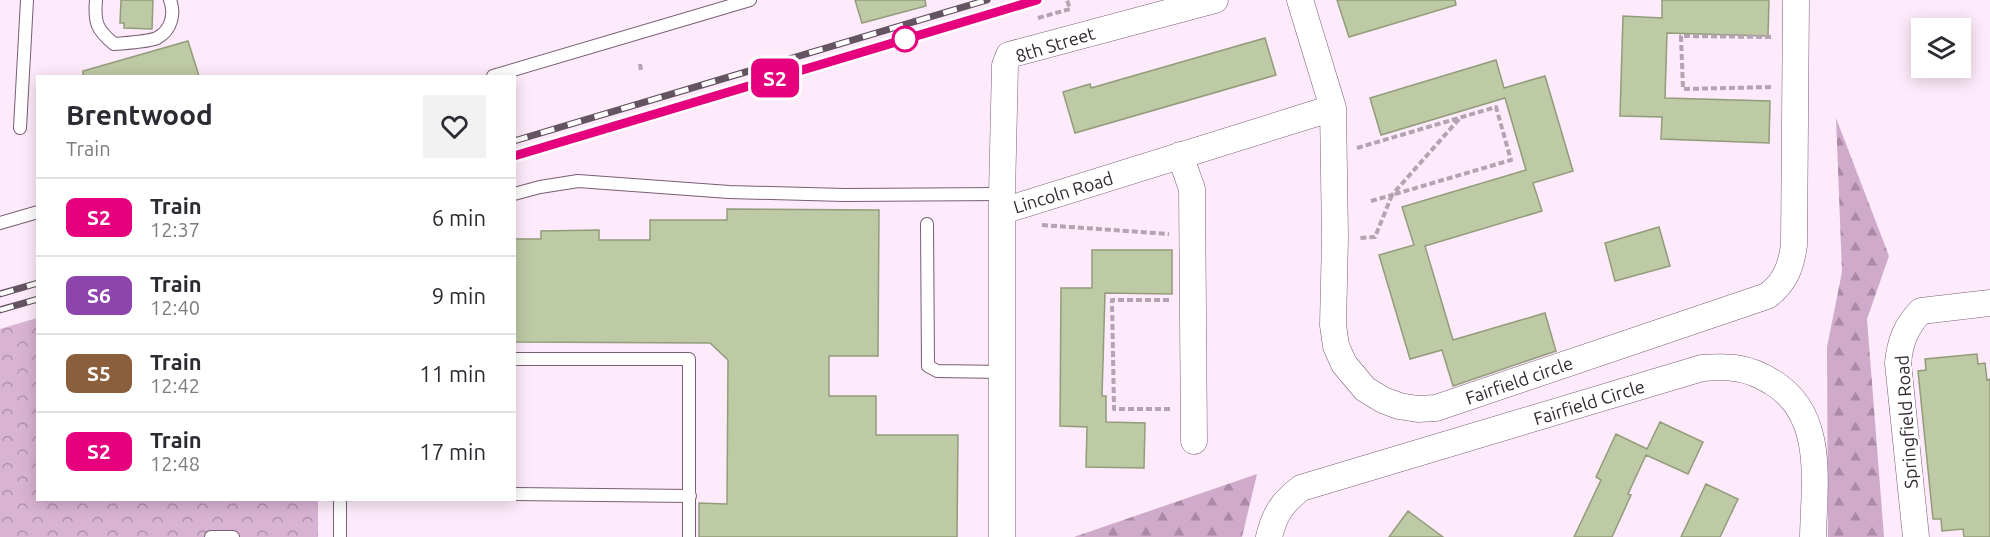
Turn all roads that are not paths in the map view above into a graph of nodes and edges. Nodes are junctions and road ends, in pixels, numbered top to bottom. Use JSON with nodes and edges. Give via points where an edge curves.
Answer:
{"nodes":[{"id":1,"x":27,"y":0,"type":"edge"},
{"id":2,"x":96,"y":0,"type":"edge"},
{"id":3,"x":170,"y":0,"type":"edge"},
{"id":4,"x":750,"y":0,"type":"edge"},
{"id":5,"x":1215,"y":0,"type":"edge"},
{"id":6,"x":1300,"y":0,"type":"edge"},
{"id":7,"x":1796,"y":0,"type":"edge"},
{"id":8,"x":496,"y":75,"type":"edge"},
{"id":9,"x":1333,"y":108,"type":"junction"},
{"id":10,"x":20,"y":128,"type":"dead end"},
{"id":11,"x":1180,"y":155,"type":"junction"},
{"id":12,"x":516,"y":193,"type":"edge"},
{"id":13,"x":1002,"y":202,"type":"junction"},
{"id":14,"x":36,"y":213,"type":"edge"},
{"id":15,"x":0,"y":223,"type":"edge"},
{"id":16,"x":927,"y":224,"type":"dead end"},
{"id":17,"x":1990,"y":303,"type":"edge"},
{"id":18,"x":516,"y":359,"type":"edge"},
{"id":19,"x":1003,"y":372,"type":"junction"},
{"id":20,"x":1194,"y":441,"type":"dead end"},
{"id":21,"x":516,"y":494,"type":"edge"},
{"id":22,"x":690,"y":496,"type":"junction"},
{"id":23,"x":340,"y":501,"type":"edge"},
{"id":24,"x":211,"y":537,"type":"edge"},
{"id":25,"x":233,"y":537,"type":"edge"},
{"id":26,"x":340,"y":537,"type":"edge"},
{"id":27,"x":689,"y":537,"type":"edge"},
{"id":28,"x":1002,"y":537,"type":"edge"},
{"id":29,"x":1269,"y":537,"type":"edge"},
{"id":30,"x":1813,"y":537,"type":"edge"},
{"id":31,"x":1916,"y":537,"type":"edge"}],
"edges":[{"from":1,"to":10,"type":"lane"},
{"from":2,"to":3,"type":"lane","via":[[99,32],[114,44],[157,38],[169,27],[174,10]]},
{"from":4,"to":8,"type":"lane"},
{"from":5,"to":13,"type":"street","name":"8th Street","via":[[1009,55],[1005,65]]},
{"from":6,"to":9,"type":"street","name":"Fairfield circle"},
{"from":7,"to":9,"type":"street","name":"Fairfield circle","via":[[1794,245],[1792,263],[1777,289],[1767,296],[1436,408],[1418,409],[1383,400],[1365,388],[1344,364],[1336,346]]},
{"from":9,"to":11,"type":"street","name":"Lincoln Road"},
{"from":11,"to":13,"type":"street","name":"Lincoln Road"},
{"from":11,"to":20,"type":"street","via":[[1192,189]]},
{"from":12,"to":13,"type":"lane","via":[[578,182]]},
{"from":13,"to":19,"type":"street","name":"Lincoln Road"},
{"from":14,"to":15,"type":"lane"},
{"from":16,"to":19,"type":"lane","via":[[928,366],[937,371]]},
{"from":17,"to":31,"type":"street","name":"Springfield Road","via":[[1921,311],[1902,339],[1898,363]]},
{"from":18,"to":22,"type":"lane","via":[[689,359]]},
{"from":19,"to":28,"type":"street","name":"Lincoln Road"},
{"from":21,"to":22,"type":"lane"},
{"from":22,"to":27,"type":"lane"},
{"from":23,"to":26,"type":"lane"},
{"from":24,"to":25,"type":"lane"},
{"from":29,"to":30,"type":"street","name":"Fairfield Circle","via":[[1284,501],[1301,488],[1702,368],[1727,366],[1756,373],[1781,388],[1797,405],[1808,426],[1814,459]]}]}
